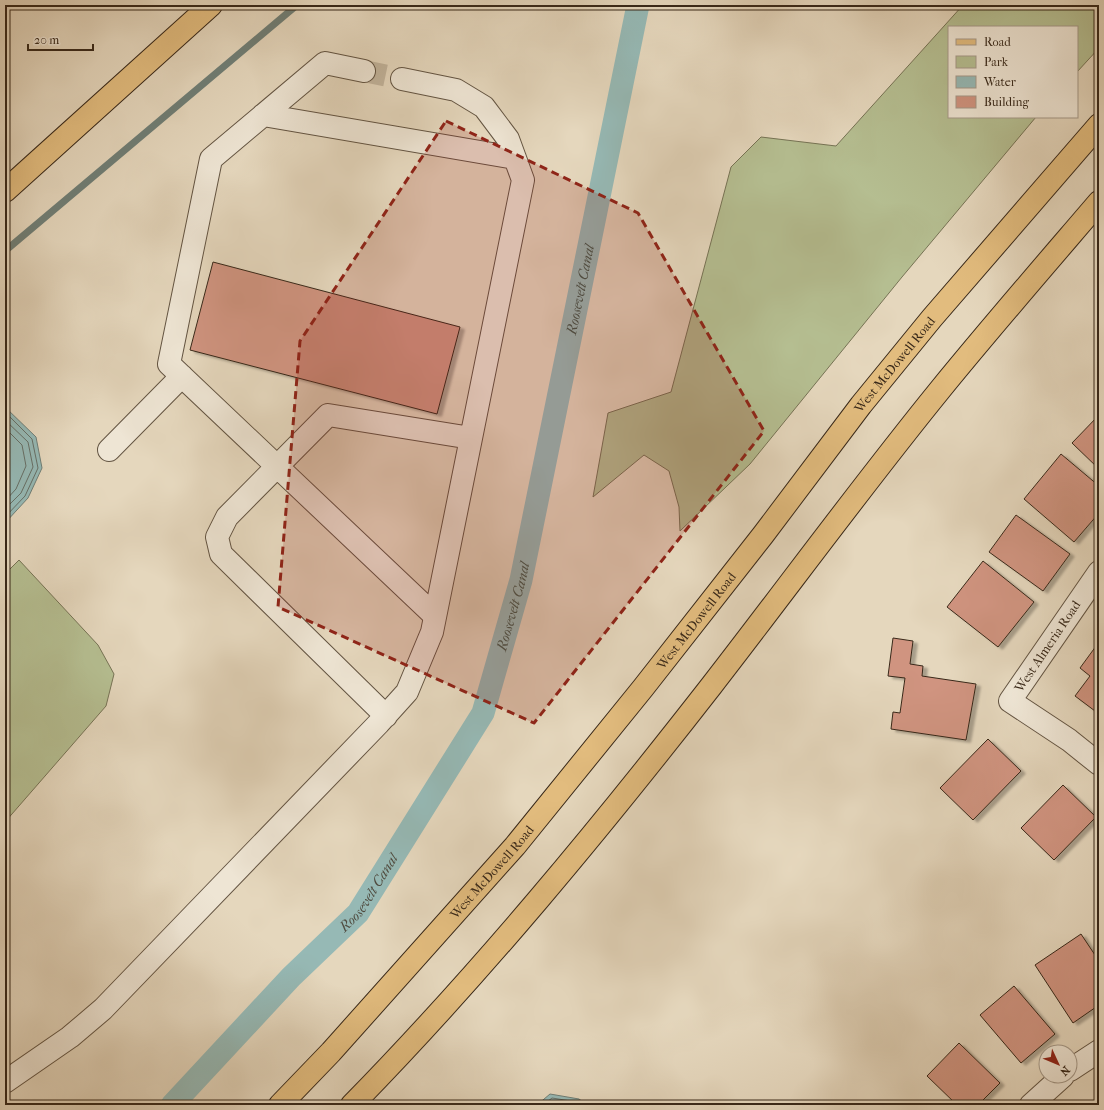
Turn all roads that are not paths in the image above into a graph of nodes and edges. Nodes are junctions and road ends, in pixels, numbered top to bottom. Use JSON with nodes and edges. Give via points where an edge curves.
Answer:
{"nodes":[{"id":1,"x":211,"y":5,"type":"edge"},
{"id":2,"x":364,"y":71,"type":"tunnel mouth"},
{"id":3,"x":402,"y":79,"type":"tunnel mouth"},
{"id":4,"x":263,"y":115,"type":"junction"},
{"id":5,"x":1099,"y":125,"type":"edge"},
{"id":6,"x":515,"y":158,"type":"junction"},
{"id":7,"x":5,"y":191,"type":"edge"},
{"id":8,"x":1099,"y":202,"type":"edge"},
{"id":9,"x":182,"y":376,"type":"junction"},
{"id":10,"x":471,"y":438,"type":"junction"},
{"id":11,"x":109,"y":450,"type":"dead end"},
{"id":12,"x":277,"y":466,"type":"junction"},
{"id":13,"x":1099,"y":572,"type":"edge"},
{"id":14,"x":435,"y":616,"type":"junction"},
{"id":15,"x":386,"y":716,"type":"junction"},
{"id":16,"x":1099,"y":764,"type":"edge"},
{"id":17,"x":1099,"y":1051,"type":"edge"},
{"id":18,"x":1078,"y":1065,"type":"edge"},
{"id":19,"x":5,"y":1082,"type":"edge"},
{"id":20,"x":1054,"y":1084,"type":"edge"},
{"id":21,"x":280,"y":1105,"type":"edge"},
{"id":22,"x":352,"y":1105,"type":"edge"},
{"id":23,"x":1031,"y":1105,"type":"edge"}],
"edges":[{"from":1,"to":7,"type":"main road"},
{"from":2,"to":4,"type":"street","via":[[325,63]]},
{"from":3,"to":6,"type":"street","via":[[456,90],[484,107],[508,139]]},
{"from":4,"to":6,"type":"street"},
{"from":4,"to":9,"type":"street","via":[[211,159],[169,364]]},
{"from":5,"to":21,"type":"main road","name":"West McDowell Road","via":[[913,341],[643,688],[515,846],[331,1052]]},
{"from":6,"to":10,"type":"street","via":[[523,180]]},
{"from":8,"to":22,"type":"main road","via":[[937,393],[711,686],[593,834],[440,1011]]},
{"from":9,"to":11,"type":"street"},
{"from":9,"to":12,"type":"street"},
{"from":10,"to":12,"type":"street","via":[[328,415]]},
{"from":10,"to":14,"type":"street"},
{"from":12,"to":14,"type":"street"},
{"from":12,"to":15,"type":"street","via":[[227,518],[217,537],[222,554]]},
{"from":13,"to":16,"type":"street","name":"West Almeria Road","via":[[1010,701],[1069,740]]},
{"from":14,"to":15,"type":"street","via":[[432,632],[407,692]]},
{"from":15,"to":19,"type":"street","via":[[103,1010],[70,1037]]},
{"from":17,"to":18,"type":"street"},
{"from":20,"to":23,"type":"street"}]}
